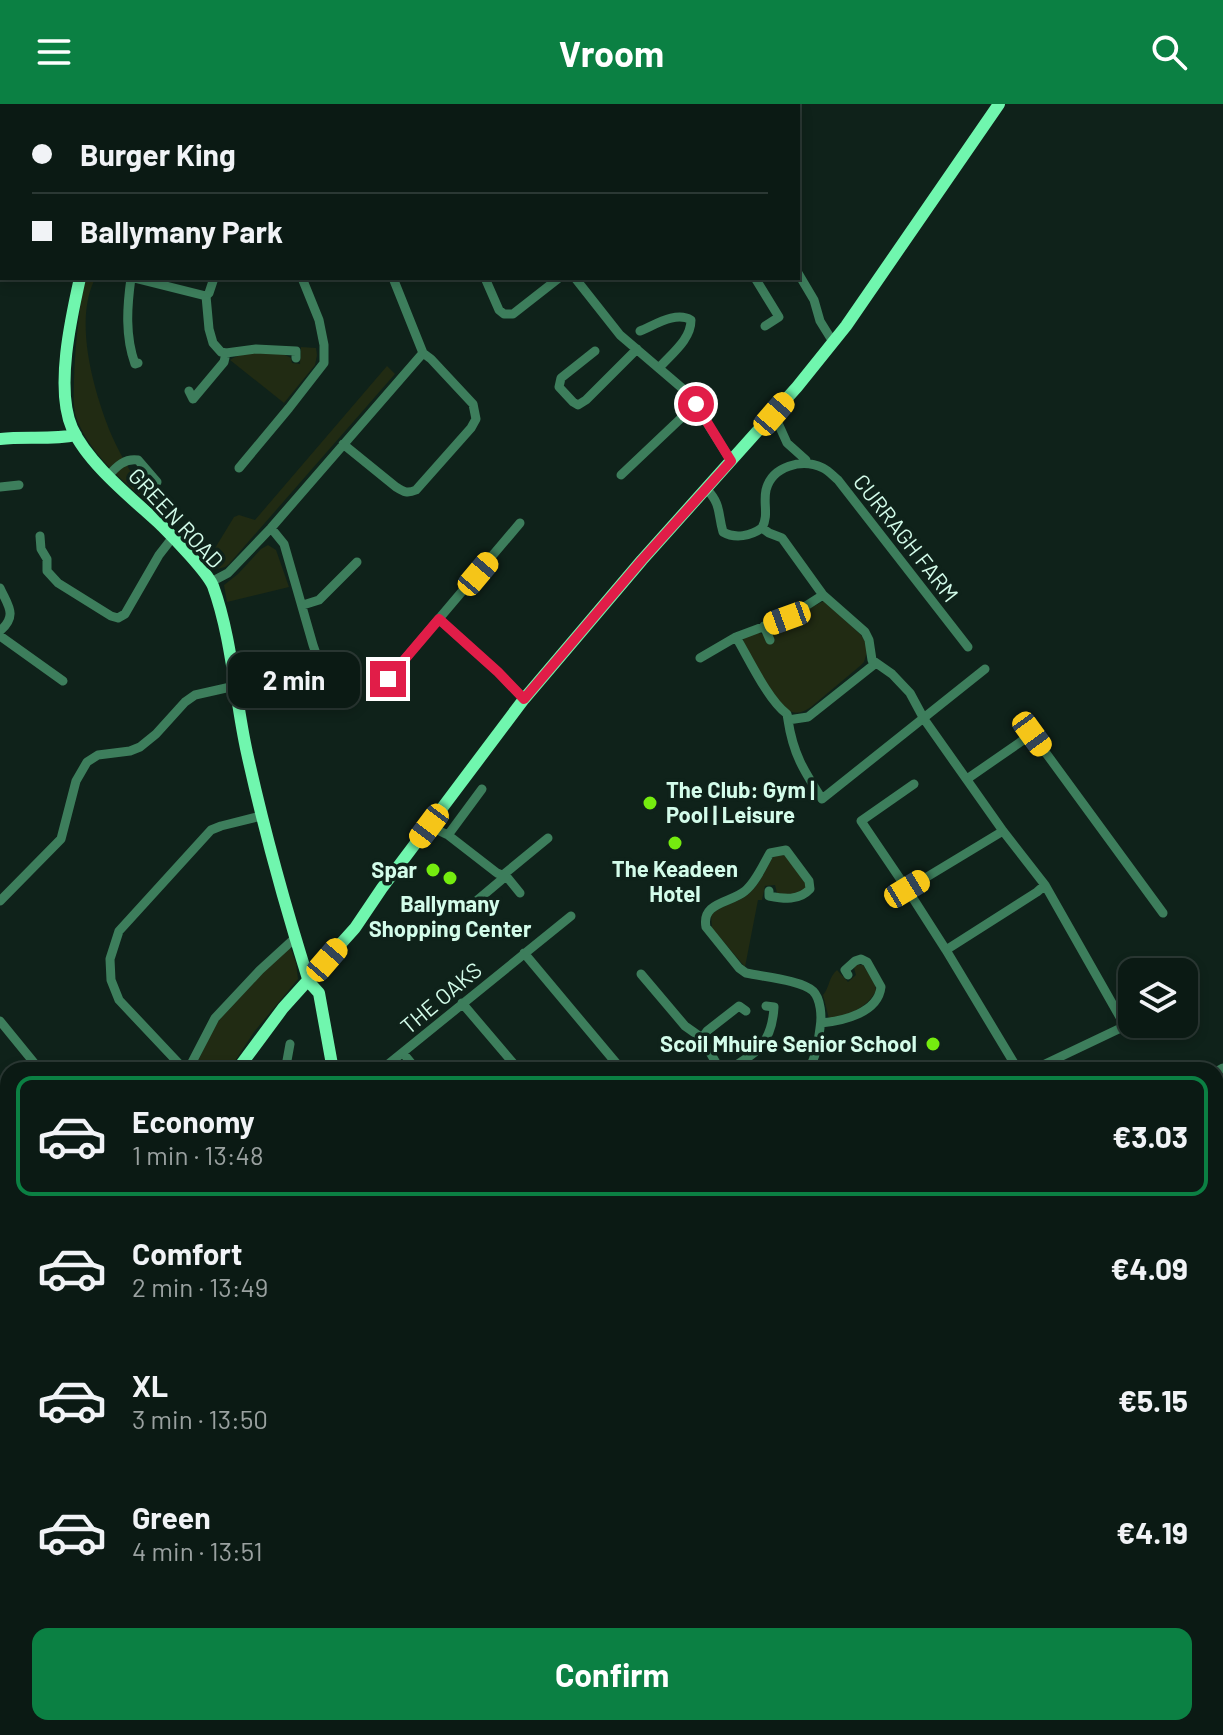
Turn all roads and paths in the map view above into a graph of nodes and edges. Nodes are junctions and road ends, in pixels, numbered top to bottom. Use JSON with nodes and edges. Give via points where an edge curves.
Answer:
{"nodes":[{"id":1,"x":999,"y":104,"type":"edge"},
{"id":2,"x":800,"y":276,"type":"edge"},
{"id":3,"x":80,"y":280,"type":"edge"},
{"id":4,"x":132,"y":280,"type":"edge"},
{"id":5,"x":140,"y":280,"type":"edge"},
{"id":6,"x":213,"y":280,"type":"edge"},
{"id":7,"x":303,"y":280,"type":"edge"},
{"id":8,"x":394,"y":280,"type":"edge"},
{"id":9,"x":486,"y":280,"type":"edge"},
{"id":10,"x":556,"y":280,"type":"edge"},
{"id":11,"x":577,"y":280,"type":"edge"},
{"id":12,"x":756,"y":280,"type":"edge"},
{"id":13,"x":206,"y":296,"type":"junction"},
{"id":14,"x":765,"y":326,"type":"dead end"},
{"id":15,"x":640,"y":331,"type":"dead end"},
{"id":16,"x":833,"y":342,"type":"junction"},
{"id":17,"x":637,"y":349,"type":"junction"},
{"id":18,"x":595,"y":351,"type":"dead end"},
{"id":19,"x":226,"y":353,"type":"junction"},
{"id":20,"x":423,"y":353,"type":"junction"},
{"id":21,"x":296,"y":358,"type":"dead end"},
{"id":22,"x":138,"y":363,"type":"dead end"},
{"id":23,"x":659,"y":368,"type":"junction"},
{"id":24,"x":189,"y":391,"type":"dead end"},
{"id":25,"x":696,"y":404,"type":"junction"},
{"id":26,"x":772,"y":416,"type":"junction"},
{"id":27,"x":76,"y":435,"type":"junction"},
{"id":28,"x":0,"y":439,"type":"edge"},
{"id":29,"x":343,"y":444,"type":"junction"},
{"id":30,"x":731,"y":461,"type":"junction"},
{"id":31,"x":806,"y":463,"type":"junction"},
{"id":32,"x":239,"y":468,"type":"dead end"},
{"id":33,"x":621,"y":475,"type":"dead end"},
{"id":34,"x":108,"y":476,"type":"junction"},
{"id":35,"x":157,"y":482,"type":"dead end"},
{"id":36,"x":19,"y":485,"type":"dead end"},
{"id":37,"x":0,"y":487,"type":"edge"},
{"id":38,"x":706,"y":488,"type":"junction"},
{"id":39,"x":520,"y":523,"type":"dead end"},
{"id":40,"x":271,"y":528,"type":"junction"},
{"id":41,"x":762,"y":528,"type":"junction"},
{"id":42,"x":40,"y":536,"type":"dead end"},
{"id":43,"x":173,"y":537,"type":"junction"},
{"id":44,"x":357,"y":562,"type":"dead end"},
{"id":45,"x":211,"y":582,"type":"junction"},
{"id":46,"x":0,"y":588,"type":"edge"},
{"id":47,"x":823,"y":595,"type":"junction"},
{"id":48,"x":303,"y":605,"type":"junction"},
{"id":49,"x":439,"y":619,"type":"junction"},
{"id":50,"x":764,"y":626,"type":"junction"},
{"id":51,"x":0,"y":634,"type":"edge"},
{"id":52,"x":736,"y":637,"type":"junction"},
{"id":53,"x":770,"y":640,"type":"dead end"},
{"id":54,"x":968,"y":647,"type":"dead end"},
{"id":55,"x":700,"y":658,"type":"dead end"},
{"id":56,"x":876,"y":663,"type":"junction"},
{"id":57,"x":985,"y":669,"type":"dead end"},
{"id":58,"x":388,"y":679,"type":"dead end"},
{"id":59,"x":59,"y":681,"type":"dead end"},
{"id":60,"x":235,"y":686,"type":"junction"},
{"id":61,"x":524,"y":699,"type":"junction"},
{"id":62,"x":339,"y":705,"type":"dead end"},
{"id":63,"x":924,"y":719,"type":"junction"},
{"id":64,"x":788,"y":720,"type":"junction"},
{"id":65,"x":967,"y":779,"type":"junction"},
{"id":66,"x":914,"y":784,"type":"dead end"},
{"id":67,"x":482,"y":789,"type":"dead end"},
{"id":68,"x":261,"y":816,"type":"junction"},
{"id":69,"x":429,"y":826,"type":"junction"},
{"id":70,"x":1003,"y":831,"type":"junction"},
{"id":71,"x":448,"y":835,"type":"junction"},
{"id":72,"x":548,"y":838,"type":"dead end"},
{"id":73,"x":504,"y":876,"type":"junction"},
{"id":74,"x":1045,"y":885,"type":"junction"},
{"id":75,"x":907,"y":889,"type":"junction"},
{"id":76,"x":769,"y":891,"type":"dead end"},
{"id":77,"x":520,"y":893,"type":"dead end"},
{"id":78,"x":0,"y":901,"type":"edge"},
{"id":79,"x":468,"y":908,"type":"dead end"},
{"id":80,"x":1163,"y":913,"type":"dead end"},
{"id":81,"x":571,"y":916,"type":"dead end"},
{"id":82,"x":295,"y":938,"type":"junction"},
{"id":83,"x":946,"y":950,"type":"junction"},
{"id":84,"x":524,"y":953,"type":"junction"},
{"id":85,"x":641,"y":974,"type":"dead end"},
{"id":86,"x":848,"y":975,"type":"dead end"},
{"id":87,"x":309,"y":982,"type":"junction"},
{"id":88,"x":462,"y":1003,"type":"junction"},
{"id":89,"x":766,"y":1006,"type":"dead end"},
{"id":90,"x":746,"y":1011,"type":"dead end"},
{"id":91,"x":0,"y":1021,"type":"edge"},
{"id":92,"x":821,"y":1023,"type":"junction"},
{"id":93,"x":702,"y":1038,"type":"junction"},
{"id":94,"x":290,"y":1044,"type":"dead end"},
{"id":95,"x":403,"y":1053,"type":"junction"},
{"id":96,"x":33,"y":1062,"type":"edge"},
{"id":97,"x":179,"y":1062,"type":"edge"},
{"id":98,"x":191,"y":1062,"type":"edge"},
{"id":99,"x":243,"y":1062,"type":"edge"},
{"id":100,"x":287,"y":1062,"type":"edge"},
{"id":101,"x":332,"y":1062,"type":"edge"},
{"id":102,"x":391,"y":1062,"type":"edge"},
{"id":103,"x":410,"y":1062,"type":"edge"},
{"id":104,"x":512,"y":1062,"type":"edge"},
{"id":105,"x":615,"y":1062,"type":"edge"},
{"id":106,"x":716,"y":1062,"type":"edge"},
{"id":107,"x":741,"y":1062,"type":"edge"},
{"id":108,"x":812,"y":1062,"type":"edge"},
{"id":109,"x":1013,"y":1062,"type":"edge"},
{"id":110,"x":1049,"y":1062,"type":"edge"}],
"edges":[{"from":1,"to":16,"type":"main road"},
{"from":2,"to":16,"type":"street"},
{"from":3,"to":27,"type":"main road","name":"GREEN ROAD","via":[[65,390]]},
{"from":4,"to":22,"type":"street","via":[[127,320],[130,352]]},
{"from":5,"to":13,"type":"street"},
{"from":6,"to":13,"type":"street"},
{"from":7,"to":32,"type":"street","via":[[319,320],[324,363]]},
{"from":8,"to":20,"type":"street"},
{"from":9,"to":10,"type":"street","via":[[504,314],[513,314]]},
{"from":11,"to":17,"type":"street"},
{"from":12,"to":14,"type":"street","via":[[779,317]]},
{"from":13,"to":19,"type":"street","via":[[213,343]]},
{"from":15,"to":23,"type":"street","via":[[675,317],[691,320],[689,335]]},
{"from":16,"to":26,"type":"main road"},
{"from":17,"to":18,"type":"street","via":[[578,405],[559,387],[561,378]]},
{"from":17,"to":23,"type":"street"},
{"from":19,"to":21,"type":"street","via":[[270,349],[296,351]]},
{"from":19,"to":24,"type":"street","via":[[193,399]]},
{"from":20,"to":29,"type":"street"},
{"from":20,"to":29,"type":"street","via":[[473,404],[476,419],[471,428],[410,493]]},
{"from":23,"to":25,"type":"street"},
{"from":25,"to":30,"type":"street"},
{"from":25,"to":33,"type":"street"},
{"from":26,"to":30,"type":"main road"},
{"from":26,"to":31,"type":"street","name":"CURRAGH FARM"},
{"from":27,"to":28,"type":"main road"},
{"from":27,"to":34,"type":"main road","name":"GREEN ROAD"},
{"from":29,"to":40,"type":"street"},
{"from":30,"to":38,"type":"main road"},
{"from":31,"to":41,"type":"street","via":[[770,479]]},
{"from":31,"to":54,"type":"street","name":"CURRAGH FARM","via":[[824,468],[838,480]]},
{"from":34,"to":35,"type":"street","via":[[134,459]]},
{"from":34,"to":43,"type":"main road","name":"GREEN ROAD"},
{"from":36,"to":37,"type":"street"},
{"from":38,"to":41,"type":"street","via":[[717,501],[723,532],[737,537]]},
{"from":38,"to":61,"type":"main road"},
{"from":39,"to":49,"type":"street"},
{"from":40,"to":45,"type":"street","via":[[228,573]]},
{"from":40,"to":48,"type":"street","via":[[284,544]]},
{"from":41,"to":47,"type":"street","via":[[782,538]]},
{"from":42,"to":43,"type":"street","via":[[47,571],[58,583],[120,617]]},
{"from":43,"to":45,"type":"main road","name":"GREEN ROAD"},
{"from":44,"to":48,"type":"street","via":[[319,600]]},
{"from":45,"to":60,"type":"main road","name":"GREEN ROAD"},
{"from":46,"to":51,"type":"street","via":[[11,613]]},
{"from":47,"to":50,"type":"street"},
{"from":47,"to":56,"type":"street","via":[[865,632]]},
{"from":48,"to":62,"type":"street","via":[[328,688]]},
{"from":49,"to":58,"type":"street"},
{"from":49,"to":61,"type":"street"},
{"from":50,"to":52,"type":"street"},
{"from":50,"to":53,"type":"street"},
{"from":51,"to":59,"type":"street"},
{"from":52,"to":55,"type":"street"},
{"from":52,"to":64,"type":"street"},
{"from":56,"to":63,"type":"street","via":[[910,693]]},
{"from":56,"to":64,"type":"street","via":[[808,717]]},
{"from":57,"to":63,"type":"street"},
{"from":60,"to":68,"type":"main road","name":"GREEN ROAD"},
{"from":60,"to":78,"type":"street","via":[[195,695],[140,747],[87,762],[76,781],[61,839]]},
{"from":61,"to":69,"type":"main road"},
{"from":63,"to":64,"type":"street","via":[[822,799],[799,763]]},
{"from":63,"to":65,"type":"street"},
{"from":65,"to":70,"type":"street"},
{"from":65,"to":80,"type":"street","via":[[1032,734]]},
{"from":66,"to":75,"type":"street","via":[[861,821]]},
{"from":67,"to":71,"type":"street"},
{"from":68,"to":82,"type":"main road","name":"GREEN ROAD"},
{"from":68,"to":97,"type":"street","via":[[211,830],[119,931],[110,959],[119,1000]]},
{"from":69,"to":71,"type":"street"},
{"from":69,"to":87,"type":"main road"},
{"from":70,"to":74,"type":"street"},
{"from":70,"to":75,"type":"street"},
{"from":71,"to":73,"type":"street"},
{"from":72,"to":73,"type":"street"},
{"from":73,"to":77,"type":"street"},
{"from":73,"to":79,"type":"street"},
{"from":74,"to":83,"type":"street"},
{"from":74,"to":110,"type":"street","via":[[1125,1026]]},
{"from":75,"to":83,"type":"street"},
{"from":76,"to":92,"type":"street","via":[[769,896],[786,899],[810,889],[786,850],[770,853],[748,889],[712,908],[706,927],[746,973],[812,990]]},
{"from":81,"to":84,"type":"street","name":"THE OAKS"},
{"from":82,"to":87,"type":"main road","name":"GREEN ROAD"},
{"from":82,"to":98,"type":"street","via":[[215,1018]]},
{"from":83,"to":109,"type":"street"},
{"from":84,"to":88,"type":"street","name":"THE OAKS"},
{"from":84,"to":105,"type":"street"},
{"from":85,"to":93,"type":"street","via":[[685,1026]]},
{"from":86,"to":92,"type":"street","via":[[845,970],[855,961],[867,962],[879,981],[878,999],[850,1017]]},
{"from":87,"to":99,"type":"main road"},
{"from":87,"to":101,"type":"main road","name":"GREEN ROAD","via":[[319,993]]},
{"from":88,"to":95,"type":"street","name":"THE OAKS"},
{"from":88,"to":104,"type":"street"},
{"from":89,"to":107,"type":"street","via":[[774,1007],[774,1020],[764,1045]]},
{"from":90,"to":93,"type":"street","via":[[739,1006]]},
{"from":91,"to":96,"type":"street"},
{"from":92,"to":108,"type":"street"},
{"from":93,"to":106,"type":"street"},
{"from":94,"to":100,"type":"street"},
{"from":95,"to":102,"type":"street","name":"THE OAKS"},
{"from":95,"to":103,"type":"street"}]}
